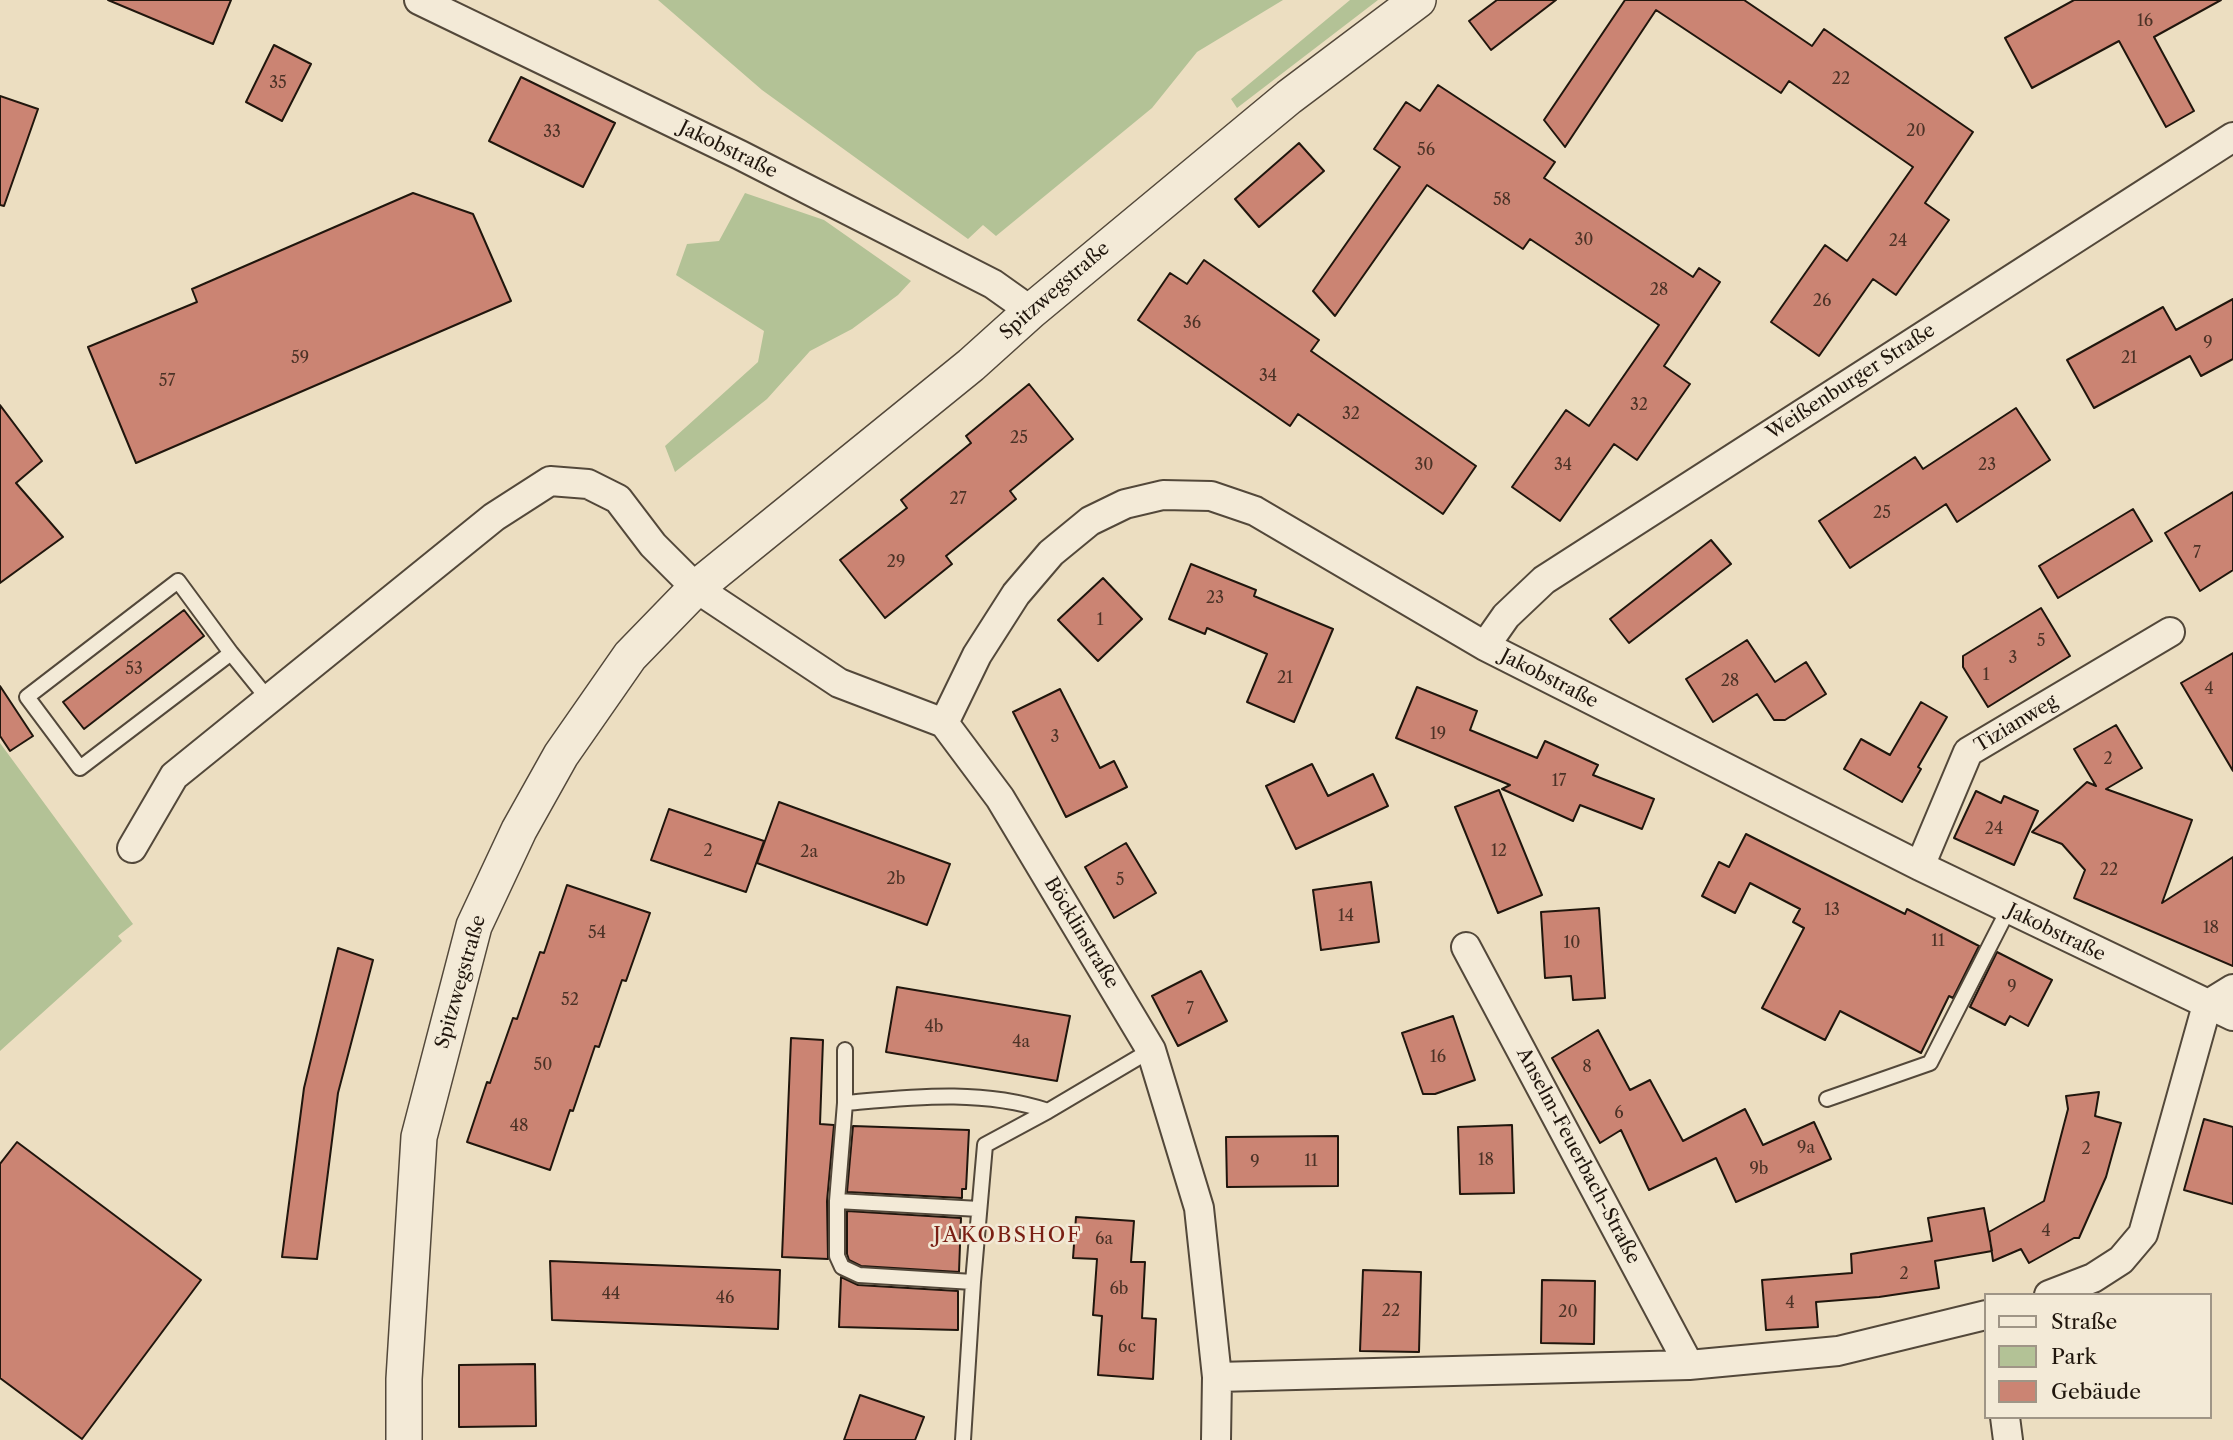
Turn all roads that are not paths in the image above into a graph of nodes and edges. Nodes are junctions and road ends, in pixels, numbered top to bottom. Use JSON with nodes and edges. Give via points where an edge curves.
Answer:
{"nodes":[{"id":1,"x":419,"y":0,"type":"edge"},
{"id":2,"x":1418,"y":0,"type":"edge"},
{"id":3,"x":2233,"y":137,"type":"edge"},
{"id":4,"x":1031,"y":311,"type":"junction"},
{"id":5,"x":696,"y":587,"type":"junction"},
{"id":6,"x":2170,"y":632,"type":"dead end"},
{"id":7,"x":1485,"y":646,"type":"junction"},
{"id":8,"x":231,"y":653,"type":"junction"},
{"id":9,"x":269,"y":700,"type":"junction"},
{"id":10,"x":944,"y":723,"type":"junction"},
{"id":11,"x":132,"y":848,"type":"dead end"},
{"id":12,"x":1920,"y":866,"type":"junction"},
{"id":13,"x":2008,"y":910,"type":"junction"},
{"id":14,"x":1466,"y":947,"type":"dead end"},
{"id":15,"x":2233,"y":989,"type":"edge"},
{"id":16,"x":2207,"y":1005,"type":"junction"},
{"id":17,"x":2233,"y":1016,"type":"edge"},
{"id":18,"x":845,"y":1050,"type":"dead end"},
{"id":19,"x":1151,"y":1050,"type":"junction"},
{"id":20,"x":1827,"y":1099,"type":"dead end"},
{"id":21,"x":845,"y":1103,"type":"junction"},
{"id":22,"x":1048,"y":1111,"type":"junction"},
{"id":23,"x":837,"y":1201,"type":"junction"},
{"id":24,"x":979,"y":1209,"type":"junction"},
{"id":25,"x":973,"y":1282,"type":"junction"},
{"id":26,"x":2054,"y":1293,"type":"edge"},
{"id":27,"x":1984,"y":1315,"type":"edge"},
{"id":28,"x":1689,"y":1365,"type":"junction"},
{"id":29,"x":1217,"y":1377,"type":"junction"},
{"id":30,"x":2005,"y":1419,"type":"edge"},
{"id":31,"x":404,"y":1440,"type":"edge"},
{"id":32,"x":963,"y":1440,"type":"edge"},
{"id":33,"x":1216,"y":1440,"type":"edge"},
{"id":34,"x":2008,"y":1440,"type":"edge"}],
"edges":[{"from":1,"to":4,"type":"street","name":"Jakobstraße","via":[[740,155],[993,284]]},
{"from":2,"to":4,"type":"street","name":"Spitzwegstraße","via":[[1299,89]]},
{"from":3,"to":7,"type":"street","name":"Weißenburger Straße","via":[[1544,580],[1507,616]]},
{"from":4,"to":5,"type":"street","name":"Spitzwegstraße","via":[[971,365]]},
{"from":5,"to":9,"type":"street","via":[[653,545],[618,499],[588,484],[550,481],[494,517]]},
{"from":5,"to":10,"type":"street","via":[[839,683]]},
{"from":5,"to":31,"type":"street","name":"Spitzwegstraße","via":[[630,656],[561,755],[474,926],[419,1137]]},
{"from":6,"to":12,"type":"street","name":"Tizianweg","via":[[1968,752]]},
{"from":7,"to":10,"type":"street","name":"Jakobstraße","via":[[1255,511],[1211,496],[1163,495],[1125,504],[1090,521],[1051,553],[1016,594],[977,655]]},
{"from":7,"to":12,"type":"street","name":"Jakobstraße"},
{"from":8,"to":8,"type":"lane","via":[[80,768],[27,698],[178,581]]},
{"from":8,"to":9,"type":"lane"},
{"from":9,"to":11,"type":"street","via":[[174,776]]},
{"from":10,"to":19,"type":"street","name":"Böcklinstraße","via":[[1000,798]]},
{"from":12,"to":13,"type":"street","name":"Jakobstraße"},
{"from":13,"to":16,"type":"street","name":"Jakobstraße"},
{"from":13,"to":20,"type":"lane","via":[[1930,1063]]},
{"from":14,"to":28,"type":"street","name":"Anselm-Feuerbach-Straße"},
{"from":15,"to":16,"type":"street"},
{"from":16,"to":17,"type":"street","name":"Jakobstraße"},
{"from":16,"to":26,"type":"street","via":[[2143,1234],[2121,1260],[2093,1278]]},
{"from":18,"to":21,"type":"lane"},
{"from":19,"to":22,"type":"lane"},
{"from":19,"to":29,"type":"street","name":"Böcklinstraße","via":[[1199,1208]]},
{"from":21,"to":22,"type":"lane","via":[[987,1097]]},
{"from":21,"to":23,"type":"lane"},
{"from":22,"to":24,"type":"lane","via":[[985,1145]]},
{"from":23,"to":24,"type":"lane"},
{"from":23,"to":25,"type":"lane","via":[[837,1256],[848,1271]]},
{"from":24,"to":25,"type":"lane"},
{"from":25,"to":32,"type":"lane"},
{"from":27,"to":28,"type":"street","via":[[1838,1351]]},
{"from":28,"to":29,"type":"street"},
{"from":29,"to":33,"type":"street","name":"Böcklinstraße"},
{"from":30,"to":34,"type":"street"}]}
